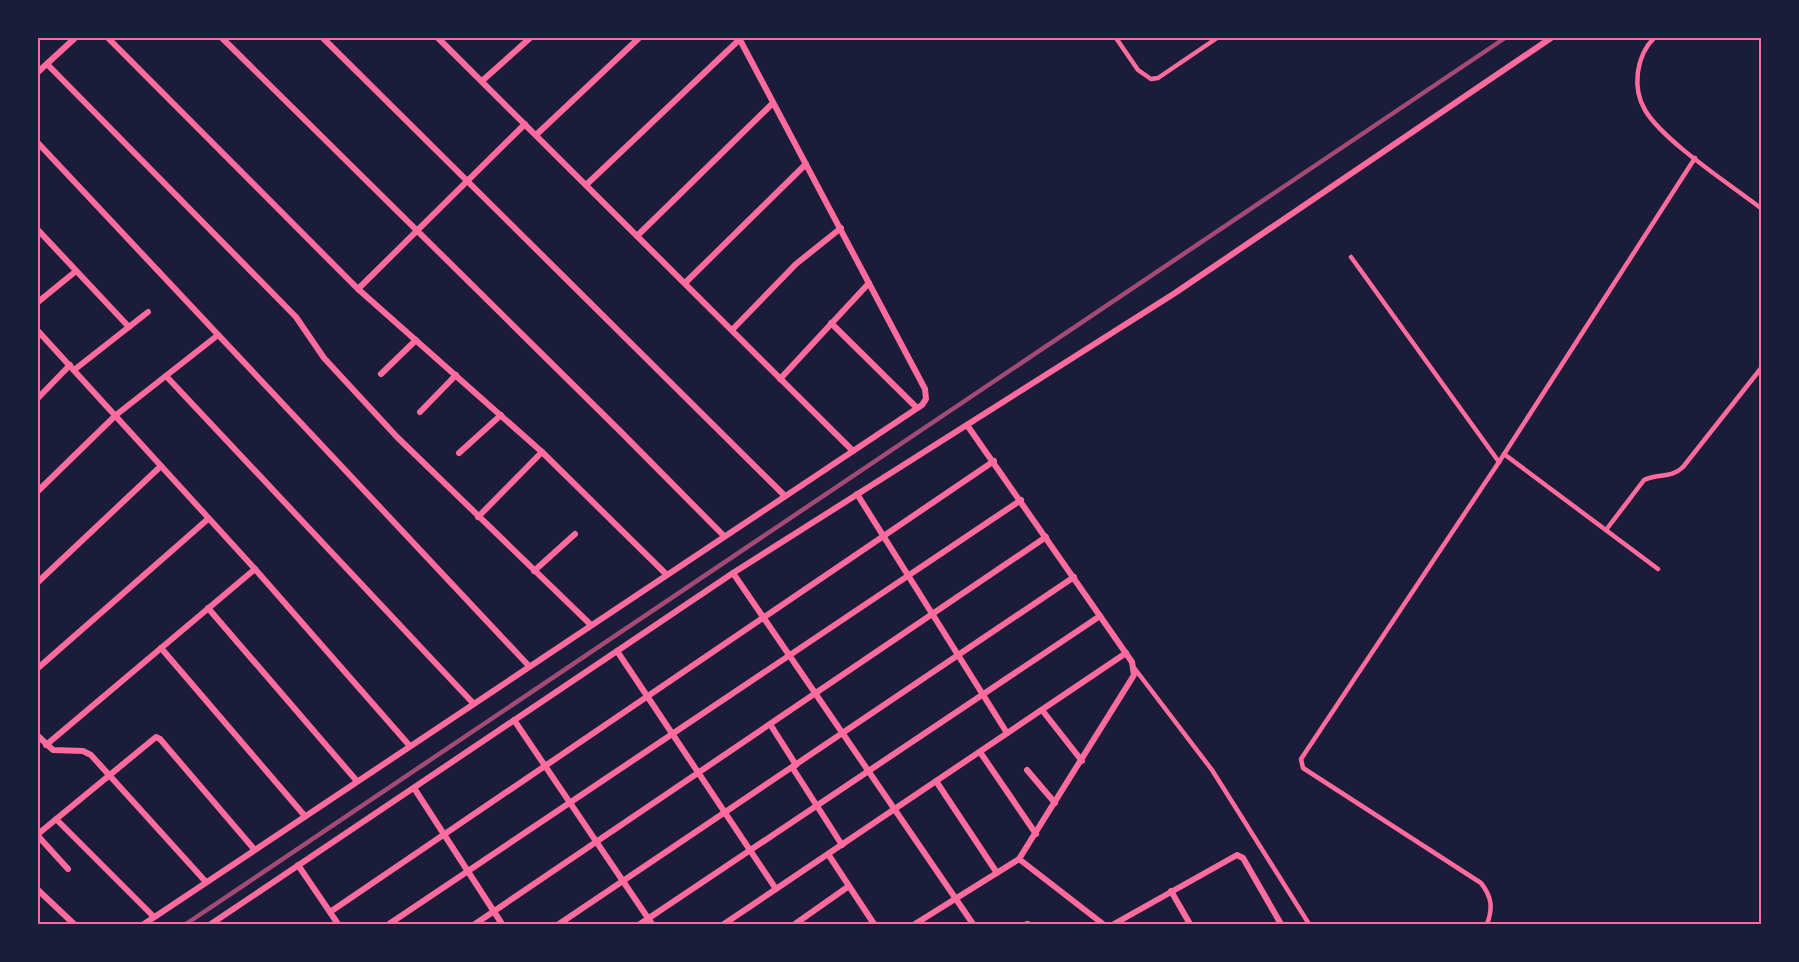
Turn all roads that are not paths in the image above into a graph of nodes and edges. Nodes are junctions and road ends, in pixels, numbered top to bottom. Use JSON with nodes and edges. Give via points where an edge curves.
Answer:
{"nodes":[{"id":1,"x":75,"y":38,"type":"edge"},
{"id":2,"x":108,"y":38,"type":"edge"},
{"id":3,"x":222,"y":38,"type":"edge"},
{"id":4,"x":323,"y":38,"type":"edge"},
{"id":5,"x":438,"y":38,"type":"edge"},
{"id":6,"x":530,"y":38,"type":"edge"},
{"id":7,"x":638,"y":38,"type":"edge"},
{"id":8,"x":740,"y":38,"type":"edge"},
{"id":9,"x":1116,"y":38,"type":"edge"},
{"id":10,"x":1216,"y":38,"type":"edge"},
{"id":11,"x":1551,"y":38,"type":"edge"},
{"id":12,"x":1654,"y":38,"type":"edge"},
{"id":13,"x":47,"y":63,"type":"junction"},
{"id":14,"x":38,"y":72,"type":"edge"},
{"id":15,"x":482,"y":81,"type":"junction"},
{"id":16,"x":773,"y":103,"type":"junction"},
{"id":17,"x":525,"y":124,"type":"junction"},
{"id":18,"x":536,"y":135,"type":"junction"},
{"id":19,"x":38,"y":143,"type":"edge"},
{"id":20,"x":1695,"y":158,"type":"junction"},
{"id":21,"x":806,"y":164,"type":"junction"},
{"id":22,"x":467,"y":182,"type":"junction"},
{"id":23,"x":586,"y":185,"type":"junction"},
{"id":24,"x":1761,"y":209,"type":"edge"},
{"id":25,"x":841,"y":228,"type":"junction"},
{"id":26,"x":38,"y":230,"type":"edge"},
{"id":27,"x":417,"y":231,"type":"junction"},
{"id":28,"x":637,"y":236,"type":"junction"},
{"id":29,"x":1351,"y":257,"type":"dead end"},
{"id":30,"x":76,"y":271,"type":"junction"},
{"id":31,"x":685,"y":283,"type":"junction"},
{"id":32,"x":869,"y":283,"type":"junction"},
{"id":33,"x":358,"y":289,"type":"junction"},
{"id":34,"x":38,"y":302,"type":"edge"},
{"id":35,"x":148,"y":312,"type":"dead end"},
{"id":36,"x":831,"y":323,"type":"junction"},
{"id":37,"x":129,"y":327,"type":"junction"},
{"id":38,"x":732,"y":330,"type":"junction"},
{"id":39,"x":38,"y":331,"type":"edge"},
{"id":40,"x":218,"y":335,"type":"junction"},
{"id":41,"x":416,"y":340,"type":"junction"},
{"id":42,"x":1761,"y":367,"type":"edge"},
{"id":43,"x":72,"y":368,"type":"junction"},
{"id":44,"x":381,"y":374,"type":"dead end"},
{"id":45,"x":456,"y":375,"type":"junction"},
{"id":46,"x":166,"y":376,"type":"junction"},
{"id":47,"x":780,"y":379,"type":"junction"},
{"id":48,"x":38,"y":398,"type":"edge"},
{"id":49,"x":918,"y":408,"type":"junction"},
{"id":50,"x":420,"y":412,"type":"dead end"},
{"id":51,"x":116,"y":415,"type":"junction"},
{"id":52,"x":501,"y":415,"type":"junction"},
{"id":53,"x":967,"y":425,"type":"junction"},
{"id":54,"x":853,"y":451,"type":"junction"},
{"id":55,"x":459,"y":453,"type":"dead end"},
{"id":56,"x":542,"y":453,"type":"junction"},
{"id":57,"x":1504,"y":454,"type":"junction"},
{"id":58,"x":994,"y":461,"type":"junction"},
{"id":59,"x":1498,"y":462,"type":"junction"},
{"id":60,"x":161,"y":466,"type":"junction"},
{"id":61,"x":38,"y":491,"type":"edge"},
{"id":62,"x":857,"y":494,"type":"junction"},
{"id":63,"x":785,"y":496,"type":"junction"},
{"id":64,"x":1021,"y":500,"type":"junction"},
{"id":65,"x":478,"y":517,"type":"junction"},
{"id":66,"x":208,"y":519,"type":"junction"},
{"id":67,"x":1606,"y":530,"type":"junction"},
{"id":68,"x":575,"y":534,"type":"dead end"},
{"id":69,"x":724,"y":536,"type":"junction"},
{"id":70,"x":883,"y":537,"type":"junction"},
{"id":71,"x":1046,"y":537,"type":"junction"},
{"id":72,"x":255,"y":569,"type":"junction"},
{"id":73,"x":1658,"y":569,"type":"dead end"},
{"id":74,"x":534,"y":571,"type":"junction"},
{"id":75,"x":733,"y":573,"type":"junction"},
{"id":76,"x":666,"y":574,"type":"junction"},
{"id":77,"x":908,"y":576,"type":"junction"},
{"id":78,"x":1074,"y":577,"type":"junction"},
{"id":79,"x":38,"y":582,"type":"edge"},
{"id":80,"x":208,"y":608,"type":"junction"},
{"id":81,"x":932,"y":614,"type":"junction"},
{"id":82,"x":1100,"y":616,"type":"junction"},
{"id":83,"x":764,"y":618,"type":"junction"},
{"id":84,"x":591,"y":625,"type":"junction"},
{"id":85,"x":161,"y":648,"type":"junction"},
{"id":86,"x":617,"y":651,"type":"junction"},
{"id":87,"x":1126,"y":653,"type":"junction"},
{"id":88,"x":789,"y":656,"type":"junction"},
{"id":89,"x":958,"y":656,"type":"junction"},
{"id":90,"x":529,"y":666,"type":"junction"},
{"id":91,"x":38,"y":668,"type":"edge"},
{"id":92,"x":1135,"y":669,"type":"junction"},
{"id":93,"x":815,"y":694,"type":"junction"},
{"id":94,"x":982,"y":695,"type":"junction"},
{"id":95,"x":647,"y":696,"type":"junction"},
{"id":96,"x":473,"y":703,"type":"junction"},
{"id":97,"x":1042,"y":710,"type":"junction"},
{"id":98,"x":514,"y":720,"type":"junction"},
{"id":99,"x":770,"y":724,"type":"junction"},
{"id":100,"x":1007,"y":733,"type":"junction"},
{"id":101,"x":672,"y":734,"type":"junction"},
{"id":102,"x":842,"y":734,"type":"junction"},
{"id":103,"x":38,"y":736,"type":"edge"},
{"id":104,"x":46,"y":745,"type":"junction"},
{"id":105,"x":409,"y":745,"type":"junction"},
{"id":106,"x":980,"y":752,"type":"junction"},
{"id":107,"x":1082,"y":761,"type":"junction"},
{"id":108,"x":546,"y":766,"type":"junction"},
{"id":109,"x":794,"y":766,"type":"junction"},
{"id":110,"x":1027,"y":770,"type":"dead end"},
{"id":111,"x":698,"y":772,"type":"junction"},
{"id":112,"x":868,"y":772,"type":"junction"},
{"id":113,"x":109,"y":775,"type":"junction"},
{"id":114,"x":356,"y":780,"type":"junction"},
{"id":115,"x":936,"y":781,"type":"junction"},
{"id":116,"x":414,"y":788,"type":"junction"},
{"id":117,"x":570,"y":803,"type":"junction"},
{"id":118,"x":1055,"y":803,"type":"junction"},
{"id":119,"x":817,"y":806,"type":"junction"},
{"id":120,"x":894,"y":810,"type":"junction"},
{"id":121,"x":724,"y":812,"type":"junction"},
{"id":122,"x":304,"y":815,"type":"junction"},
{"id":123,"x":56,"y":819,"type":"junction"},
{"id":124,"x":1036,"y":834,"type":"junction"},
{"id":125,"x":38,"y":835,"type":"edge"},
{"id":126,"x":445,"y":835,"type":"junction"},
{"id":127,"x":597,"y":842,"type":"junction"},
{"id":128,"x":842,"y":845,"type":"junction"},
{"id":129,"x":254,"y":849,"type":"junction"},
{"id":130,"x":750,"y":850,"type":"junction"},
{"id":131,"x":828,"y":854,"type":"junction"},
{"id":132,"x":1019,"y":859,"type":"junction"},
{"id":133,"x":298,"y":865,"type":"junction"},
{"id":134,"x":68,"y":869,"type":"dead end"},
{"id":135,"x":468,"y":872,"type":"junction"},
{"id":136,"x":997,"y":873,"type":"junction"},
{"id":137,"x":206,"y":882,"type":"junction"},
{"id":138,"x":623,"y":882,"type":"junction"},
{"id":139,"x":849,"y":886,"type":"junction"},
{"id":140,"x":776,"y":889,"type":"junction"},
{"id":141,"x":38,"y":890,"type":"edge"},
{"id":142,"x":1171,"y":891,"type":"junction"},
{"id":143,"x":955,"y":898,"type":"junction"},
{"id":144,"x":330,"y":912,"type":"junction"},
{"id":145,"x":494,"y":912,"type":"junction"},
{"id":146,"x":154,"y":917,"type":"junction"},
{"id":147,"x":650,"y":922,"type":"edge"},
{"id":148,"x":74,"y":924,"type":"edge"},
{"id":149,"x":144,"y":924,"type":"edge"},
{"id":150,"x":211,"y":924,"type":"edge"},
{"id":151,"x":338,"y":924,"type":"edge"},
{"id":152,"x":389,"y":924,"type":"edge"},
{"id":153,"x":475,"y":924,"type":"edge"},
{"id":154,"x":502,"y":924,"type":"edge"},
{"id":155,"x":559,"y":924,"type":"edge"},
{"id":156,"x":640,"y":924,"type":"edge"},
{"id":157,"x":724,"y":924,"type":"edge"},
{"id":158,"x":795,"y":924,"type":"edge"},
{"id":159,"x":874,"y":924,"type":"edge"},
{"id":160,"x":915,"y":924,"type":"edge"},
{"id":161,"x":973,"y":924,"type":"edge"},
{"id":162,"x":1103,"y":924,"type":"edge"},
{"id":163,"x":1114,"y":924,"type":"edge"},
{"id":164,"x":1190,"y":924,"type":"edge"},
{"id":165,"x":1281,"y":924,"type":"edge"},
{"id":166,"x":1309,"y":924,"type":"edge"},
{"id":167,"x":1487,"y":924,"type":"edge"}],
"edges":[{"from":1,"to":13,"type":"street"},
{"from":2,"to":33,"type":"street"},
{"from":3,"to":27,"type":"street"},
{"from":4,"to":22,"type":"street"},
{"from":5,"to":15,"type":"street"},
{"from":6,"to":15,"type":"street"},
{"from":7,"to":18,"type":"street"},
{"from":8,"to":16,"type":"street"},
{"from":8,"to":23,"type":"street"},
{"from":9,"to":10,"type":"lane","via":[[1138,70],[1150,79],[1165,74]]},
{"from":11,"to":53,"type":"street","via":[[1175,293]]},
{"from":12,"to":20,"type":"lane","via":[[1641,57],[1638,92],[1655,123]]},
{"from":13,"to":14,"type":"street"},
{"from":13,"to":65,"type":"street","via":[[296,317],[324,358]]},
{"from":15,"to":17,"type":"street"},
{"from":16,"to":21,"type":"street"},
{"from":16,"to":28,"type":"street"},
{"from":17,"to":18,"type":"street"},
{"from":17,"to":22,"type":"street"},
{"from":18,"to":23,"type":"street"},
{"from":19,"to":40,"type":"street"},
{"from":20,"to":24,"type":"lane"},
{"from":20,"to":57,"type":"lane"},
{"from":21,"to":25,"type":"street"},
{"from":21,"to":31,"type":"street"},
{"from":22,"to":27,"type":"street"},
{"from":22,"to":63,"type":"street"},
{"from":23,"to":28,"type":"street"},
{"from":25,"to":32,"type":"street"},
{"from":25,"to":38,"type":"street","via":[[796,264]]},
{"from":26,"to":30,"type":"street"},
{"from":27,"to":33,"type":"street"},
{"from":27,"to":69,"type":"street"},
{"from":28,"to":31,"type":"street"},
{"from":29,"to":59,"type":"lane"},
{"from":30,"to":34,"type":"street"},
{"from":30,"to":37,"type":"street"},
{"from":31,"to":38,"type":"street"},
{"from":32,"to":36,"type":"street"},
{"from":32,"to":49,"type":"street","via":[[927,394]]},
{"from":33,"to":41,"type":"street"},
{"from":35,"to":37,"type":"street"},
{"from":36,"to":47,"type":"street"},
{"from":36,"to":49,"type":"street"},
{"from":37,"to":43,"type":"street"},
{"from":38,"to":47,"type":"street"},
{"from":39,"to":43,"type":"street"},
{"from":40,"to":46,"type":"street"},
{"from":40,"to":90,"type":"street"},
{"from":41,"to":44,"type":"street"},
{"from":41,"to":45,"type":"street"},
{"from":42,"to":67,"type":"lane","via":[[1683,467],[1672,476],[1644,480]]},
{"from":43,"to":48,"type":"street"},
{"from":43,"to":51,"type":"street"},
{"from":45,"to":50,"type":"street"},
{"from":45,"to":52,"type":"street"},
{"from":46,"to":51,"type":"street"},
{"from":46,"to":96,"type":"street"},
{"from":47,"to":54,"type":"street"},
{"from":49,"to":54,"type":"street"},
{"from":51,"to":60,"type":"street"},
{"from":51,"to":61,"type":"street"},
{"from":52,"to":55,"type":"street"},
{"from":52,"to":56,"type":"street"},
{"from":53,"to":58,"type":"street"},
{"from":53,"to":62,"type":"street"},
{"from":54,"to":63,"type":"street"},
{"from":56,"to":65,"type":"street"},
{"from":56,"to":76,"type":"street"},
{"from":57,"to":59,"type":"lane"},
{"from":57,"to":67,"type":"lane"},
{"from":58,"to":64,"type":"street"},
{"from":58,"to":70,"type":"street"},
{"from":59,"to":167,"type":"lane","via":[[1300,764],[1481,883],[1489,894],[1492,909]]},
{"from":60,"to":66,"type":"street"},
{"from":60,"to":79,"type":"street"},
{"from":62,"to":70,"type":"street"},
{"from":62,"to":75,"type":"street"},
{"from":63,"to":69,"type":"street"},
{"from":64,"to":71,"type":"street"},
{"from":64,"to":77,"type":"street"},
{"from":65,"to":74,"type":"street"},
{"from":66,"to":72,"type":"street"},
{"from":66,"to":91,"type":"street"},
{"from":67,"to":73,"type":"lane"},
{"from":68,"to":74,"type":"street"},
{"from":69,"to":76,"type":"street"},
{"from":70,"to":77,"type":"street"},
{"from":70,"to":83,"type":"street"},
{"from":71,"to":78,"type":"street"},
{"from":71,"to":81,"type":"street"},
{"from":72,"to":80,"type":"street"},
{"from":72,"to":105,"type":"street"},
{"from":74,"to":84,"type":"street"},
{"from":75,"to":83,"type":"street"},
{"from":75,"to":86,"type":"street"},
{"from":76,"to":84,"type":"street"},
{"from":77,"to":81,"type":"street"},
{"from":77,"to":88,"type":"street"},
{"from":78,"to":82,"type":"street"},
{"from":78,"to":89,"type":"street"},
{"from":80,"to":85,"type":"street"},
{"from":80,"to":114,"type":"street"},
{"from":81,"to":89,"type":"street"},
{"from":81,"to":93,"type":"street"},
{"from":82,"to":87,"type":"street"},
{"from":82,"to":94,"type":"street"},
{"from":83,"to":88,"type":"street"},
{"from":83,"to":95,"type":"street"},
{"from":84,"to":90,"type":"street"},
{"from":85,"to":104,"type":"street"},
{"from":85,"to":122,"type":"street"},
{"from":86,"to":95,"type":"street"},
{"from":86,"to":98,"type":"street"},
{"from":87,"to":92,"type":"street"},
{"from":87,"to":97,"type":"street"},
{"from":88,"to":93,"type":"street"},
{"from":88,"to":101,"type":"street"},
{"from":89,"to":94,"type":"street"},
{"from":89,"to":102,"type":"street"},
{"from":90,"to":96,"type":"street"},
{"from":92,"to":107,"type":"street"},
{"from":92,"to":166,"type":"lane","via":[[1212,770]]},
{"from":93,"to":99,"type":"street"},
{"from":93,"to":102,"type":"street"},
{"from":94,"to":100,"type":"street"},
{"from":94,"to":112,"type":"street"},
{"from":95,"to":101,"type":"street"},
{"from":95,"to":108,"type":"street"},
{"from":96,"to":105,"type":"street"},
{"from":97,"to":100,"type":"street"},
{"from":97,"to":107,"type":"street"},
{"from":98,"to":108,"type":"street"},
{"from":98,"to":116,"type":"street"},
{"from":99,"to":109,"type":"street"},
{"from":99,"to":111,"type":"street"},
{"from":100,"to":106,"type":"street"},
{"from":101,"to":111,"type":"street"},
{"from":101,"to":117,"type":"street"},
{"from":102,"to":109,"type":"street"},
{"from":102,"to":112,"type":"street"},
{"from":103,"to":104,"type":"street"},
{"from":104,"to":113,"type":"street","via":[[59,752],[84,751]]},
{"from":105,"to":114,"type":"street"},
{"from":106,"to":115,"type":"street"},
{"from":106,"to":124,"type":"street"},
{"from":107,"to":118,"type":"street"},
{"from":108,"to":117,"type":"street"},
{"from":108,"to":126,"type":"street"},
{"from":109,"to":119,"type":"street"},
{"from":109,"to":121,"type":"street"},
{"from":110,"to":118,"type":"street"},
{"from":111,"to":121,"type":"street"},
{"from":111,"to":127,"type":"street"},
{"from":112,"to":119,"type":"street"},
{"from":112,"to":120,"type":"street"},
{"from":113,"to":123,"type":"street"},
{"from":113,"to":129,"type":"street","via":[[152,739],[160,739]]},
{"from":113,"to":137,"type":"street"},
{"from":114,"to":122,"type":"street"},
{"from":115,"to":120,"type":"street"},
{"from":115,"to":136,"type":"street"},
{"from":116,"to":126,"type":"street"},
{"from":116,"to":133,"type":"street"},
{"from":117,"to":127,"type":"street"},
{"from":117,"to":135,"type":"street"},
{"from":118,"to":124,"type":"street"},
{"from":119,"to":128,"type":"street"},
{"from":119,"to":130,"type":"street"},
{"from":120,"to":128,"type":"street"},
{"from":120,"to":143,"type":"street"},
{"from":121,"to":130,"type":"street"},
{"from":121,"to":138,"type":"street"},
{"from":122,"to":129,"type":"street"},
{"from":123,"to":125,"type":"street"},
{"from":123,"to":146,"type":"street"},
{"from":124,"to":132,"type":"street"},
{"from":125,"to":134,"type":"street"},
{"from":126,"to":135,"type":"street"},
{"from":126,"to":144,"type":"street"},
{"from":127,"to":138,"type":"street"},
{"from":127,"to":145,"type":"street"},
{"from":128,"to":131,"type":"street"},
{"from":129,"to":137,"type":"street"},
{"from":130,"to":140,"type":"street"},
{"from":130,"to":147,"type":"street"},
{"from":131,"to":139,"type":"street"},
{"from":131,"to":140,"type":"street"},
{"from":132,"to":136,"type":"street"},
{"from":132,"to":162,"type":"street"},
{"from":133,"to":144,"type":"street"},
{"from":133,"to":150,"type":"street"},
{"from":135,"to":145,"type":"street"},
{"from":135,"to":152,"type":"street"},
{"from":136,"to":143,"type":"street"},
{"from":137,"to":146,"type":"street"},
{"from":138,"to":147,"type":"street"},
{"from":138,"to":155,"type":"street"},
{"from":139,"to":158,"type":"street"},
{"from":139,"to":159,"type":"street"},
{"from":140,"to":157,"type":"street"},
{"from":141,"to":148,"type":"street"},
{"from":142,"to":163,"type":"street"},
{"from":142,"to":164,"type":"street"},
{"from":142,"to":165,"type":"street","via":[[1233,856],[1243,858]]},
{"from":143,"to":160,"type":"street"},
{"from":143,"to":161,"type":"street"},
{"from":144,"to":151,"type":"street"},
{"from":145,"to":153,"type":"street"},
{"from":145,"to":154,"type":"street"},
{"from":146,"to":149,"type":"street"},
{"from":147,"to":156,"type":"street"}]}
